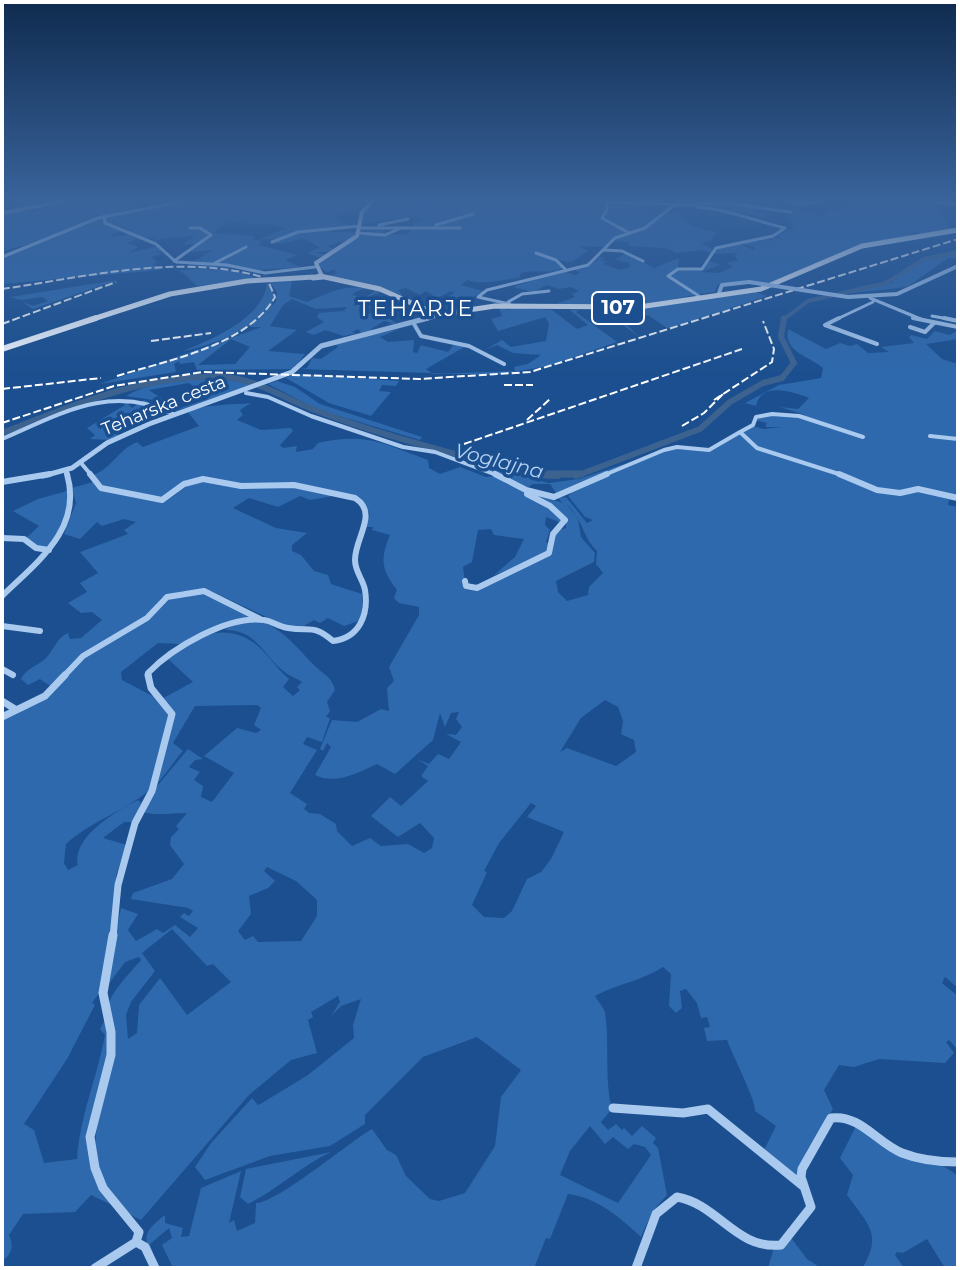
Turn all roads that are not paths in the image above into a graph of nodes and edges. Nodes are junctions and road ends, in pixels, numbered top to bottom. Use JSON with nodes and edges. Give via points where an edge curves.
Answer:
{"nodes":[{"id":1,"x":170,"y":257,"type":"edge"},
{"id":2,"x":179,"y":257,"type":"edge"},
{"id":3,"x":227,"y":257,"type":"edge"},
{"id":4,"x":323,"y":257,"type":"edge"},
{"id":5,"x":548,"y":257,"type":"edge"},
{"id":6,"x":596,"y":257,"type":"edge"},
{"id":7,"x":635,"y":257,"type":"edge"},
{"id":8,"x":709,"y":257,"type":"edge"},
{"id":9,"x":839,"y":257,"type":"edge"},
{"id":10,"x":174,"y":261,"type":"junction"},
{"id":11,"x":643,"y":261,"type":"dead end"},
{"id":12,"x":212,"y":265,"type":"junction"},
{"id":13,"x":958,"y":266,"type":"edge"},
{"id":14,"x":565,"y":269,"type":"junction"},
{"id":15,"x":317,"y":276,"type":"junction"},
{"id":16,"x":723,"y":285,"type":"junction"},
{"id":17,"x":549,"y":291,"type":"dead end"},
{"id":18,"x":735,"y":292,"type":"junction"},
{"id":19,"x":719,"y":293,"type":"junction"},
{"id":20,"x":699,"y":296,"type":"junction"},
{"id":21,"x":872,"y":300,"type":"junction"},
{"id":22,"x":510,"y":305,"type":"junction"},
{"id":23,"x":434,"y":315,"type":"junction"},
{"id":24,"x":932,"y":316,"type":"dead end"},
{"id":25,"x":934,"y":323,"type":"junction"},
{"id":26,"x":414,"y":324,"type":"junction"},
{"id":27,"x":958,"y":326,"type":"edge"},
{"id":28,"x":910,"y":327,"type":"dead end"},
{"id":29,"x":877,"y":344,"type":"dead end"},
{"id":30,"x":2,"y":349,"type":"edge"},
{"id":31,"x":504,"y":364,"type":"dead end"},
{"id":32,"x":246,"y":391,"type":"junction"},
{"id":33,"x":252,"y":399,"type":"dead end"},
{"id":34,"x":173,"y":414,"type":"junction"},
{"id":35,"x":740,"y":432,"type":"junction"},
{"id":36,"x":930,"y":436,"type":"dead end"},
{"id":37,"x":863,"y":437,"type":"dead end"},
{"id":38,"x":2,"y":439,"type":"edge"},
{"id":39,"x":958,"y":439,"type":"edge"},
{"id":40,"x":81,"y":463,"type":"junction"},
{"id":41,"x":66,"y":470,"type":"junction"},
{"id":42,"x":505,"y":479,"type":"junction"},
{"id":43,"x":2,"y":482,"type":"edge"},
{"id":44,"x":958,"y":498,"type":"edge"},
{"id":45,"x":2,"y":538,"type":"edge"},
{"id":46,"x":49,"y":550,"type":"junction"},
{"id":47,"x":465,"y":581,"type":"dead end"},
{"id":48,"x":2,"y":596,"type":"edge"},
{"id":49,"x":261,"y":620,"type":"junction"},
{"id":50,"x":2,"y":626,"type":"edge"},
{"id":51,"x":40,"y":631,"type":"dead end"},
{"id":52,"x":2,"y":669,"type":"edge"},
{"id":53,"x":13,"y":675,"type":"dead end"},
{"id":54,"x":2,"y":701,"type":"edge"},
{"id":55,"x":15,"y":709,"type":"junction"},
{"id":56,"x":2,"y":717,"type":"edge"},
{"id":57,"x":613,"y":1108,"type":"dead end"},
{"id":58,"x":958,"y":1162,"type":"edge"},
{"id":59,"x":803,"y":1186,"type":"junction"},
{"id":60,"x":136,"y":1242,"type":"junction"},
{"id":61,"x":637,"y":1263,"type":"edge"},
{"id":62,"x":95,"y":1268,"type":"edge"},
{"id":63,"x":155,"y":1268,"type":"edge"}],
"edges":[{"from":1,"to":10,"type":"street"},
{"from":2,"to":10,"type":"street"},
{"from":3,"to":12,"type":"street"},
{"from":4,"to":15,"type":"main road","via":[[317,262]]},
{"from":5,"to":14,"type":"street"},
{"from":6,"to":14,"type":"street","via":[[588,265]]},
{"from":7,"to":11,"type":"street"},
{"from":8,"to":20,"type":"street","via":[[702,269],[678,269],[668,276]]},
{"from":9,"to":18,"type":"main road","number":"107","via":[[786,281]]},
{"from":10,"to":12,"type":"street"},
{"from":12,"to":15,"type":"street"},
{"from":13,"to":21,"type":"street"},
{"from":14,"to":22,"type":"street","via":[[478,297]]},
{"from":15,"to":23,"type":"main road","via":[[391,293]]},
{"from":15,"to":30,"type":"main road","via":[[170,294]]},
{"from":16,"to":18,"type":"street","via":[[723,290]]},
{"from":16,"to":19,"type":"street"},
{"from":16,"to":21,"type":"street","bridge":true,"via":[[749,282]]},
{"from":17,"to":22,"type":"street","via":[[522,294],[511,298]]},
{"from":18,"to":19,"type":"main road","number":"107"},
{"from":19,"to":20,"type":"main road","number":"107"},
{"from":20,"to":22,"type":"main road","number":"107","via":[[618,308]]},
{"from":21,"to":25,"type":"street"},
{"from":21,"to":29,"type":"street","via":[[825,325]]},
{"from":22,"to":23,"type":"main road","number":"107"},
{"from":23,"to":26,"type":"street"},
{"from":24,"to":27,"type":"street"},
{"from":25,"to":27,"type":"street"},
{"from":25,"to":28,"type":"street","via":[[925,332]]},
{"from":26,"to":31,"type":"street","via":[[421,336],[469,346]]},
{"from":26,"to":32,"type":"street","name":"Teharska cesta","via":[[321,346],[294,371]]},
{"from":32,"to":33,"type":"street"},
{"from":32,"to":34,"type":"street","name":"Teharska cesta"},
{"from":32,"to":42,"type":"street"},
{"from":34,"to":38,"type":"street","via":[[147,399],[113,399]]},
{"from":34,"to":40,"type":"street","name":"Teharska cesta","via":[[107,443]]},
{"from":35,"to":37,"type":"street","via":[[758,416],[783,413],[806,415]]},
{"from":35,"to":42,"type":"street","via":[[709,450],[664,450],[560,496],[529,491]]},
{"from":35,"to":44,"type":"street","via":[[757,448],[877,490],[918,489]]},
{"from":36,"to":39,"type":"street"},
{"from":40,"to":41,"type":"street","name":"Teharska cesta"},
{"from":40,"to":49,"type":"street","via":[[101,488],[162,500],[184,484],[203,479],[241,486],[302,486],[363,503],[368,515],[355,562],[365,593],[360,632],[333,641],[317,628],[287,628]]},
{"from":41,"to":43,"type":"street","name":"Teharska cesta"},
{"from":41,"to":46,"type":"street","via":[[73,510]]},
{"from":42,"to":47,"type":"street","via":[[565,520],[545,556],[477,588]]},
{"from":45,"to":46,"type":"street","via":[[24,539]]},
{"from":46,"to":48,"type":"street"},
{"from":49,"to":55,"type":"street","via":[[211,593],[195,590],[167,597],[147,618],[83,656],[45,696]]},
{"from":49,"to":60,"type":"street","via":[[195,637],[148,673],[151,688],[172,714],[170,730],[118,885],[103,993],[111,1055],[90,1137],[103,1188],[138,1227]]},
{"from":50,"to":51,"type":"street"},
{"from":52,"to":53,"type":"street"},
{"from":54,"to":55,"type":"street"},
{"from":55,"to":56,"type":"street"},
{"from":57,"to":59,"type":"street","via":[[683,1113],[708,1109]]},
{"from":58,"to":59,"type":"street","via":[[902,1153],[837,1116],[814,1144],[802,1169]]},
{"from":59,"to":61,"type":"street","via":[[811,1207],[781,1245],[760,1245],[726,1227],[698,1201],[677,1197],[656,1214]]},
{"from":60,"to":62,"type":"street"},
{"from":60,"to":63,"type":"street","via":[[145,1247]]}]}
